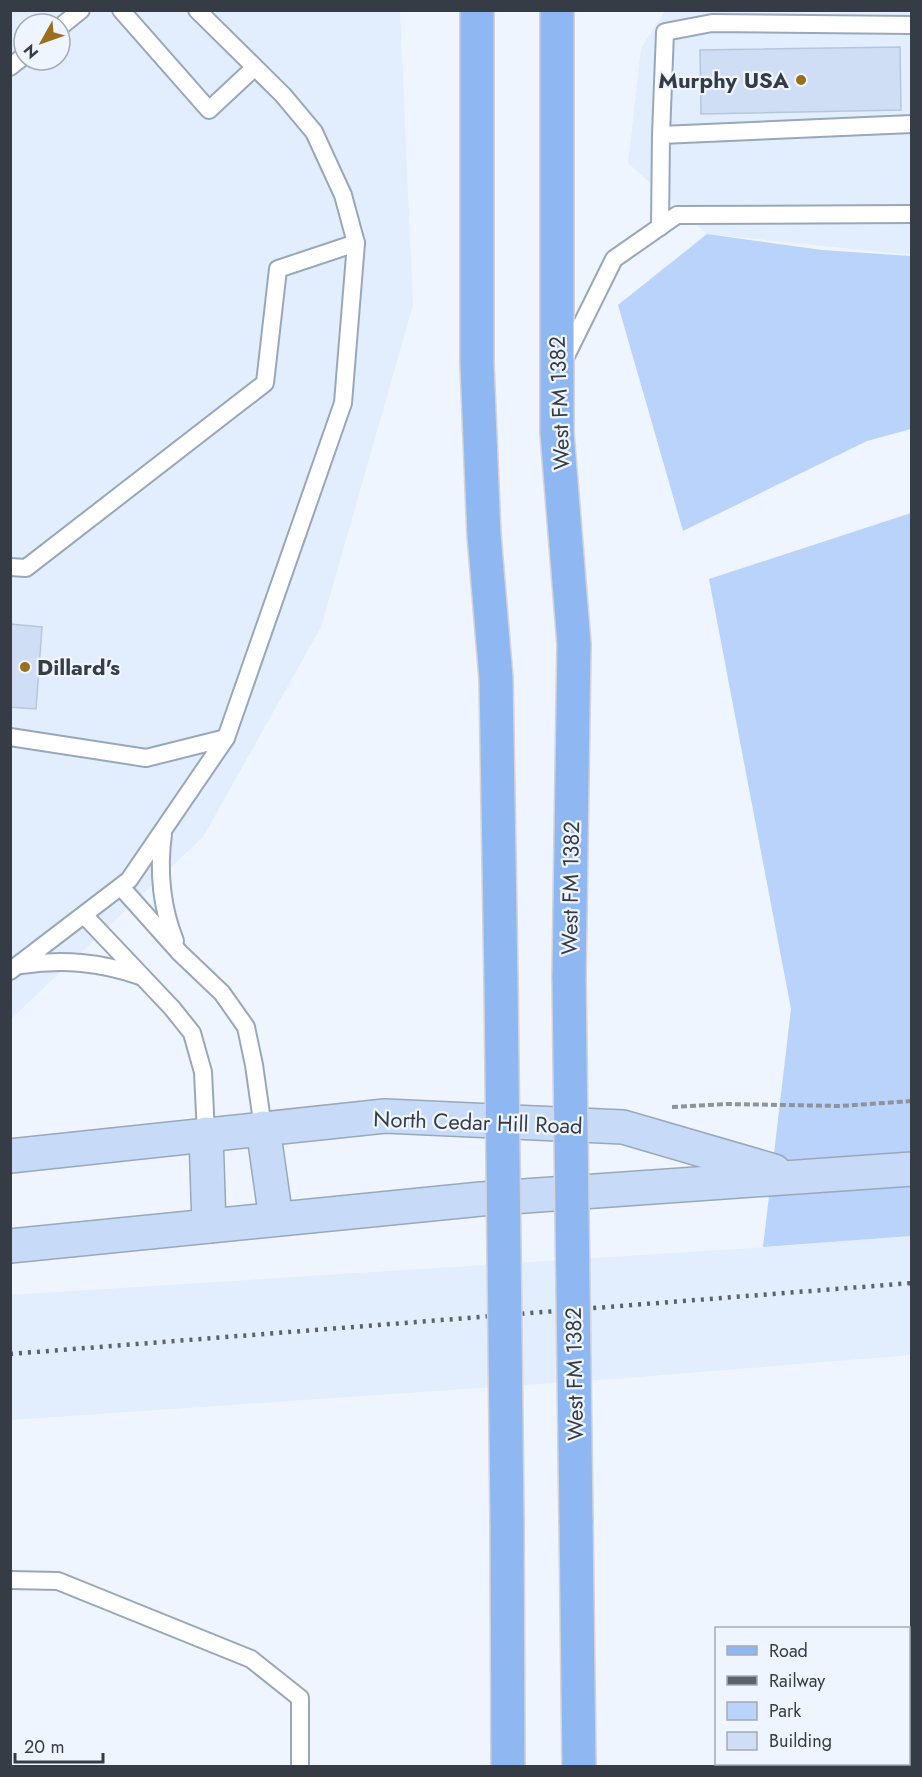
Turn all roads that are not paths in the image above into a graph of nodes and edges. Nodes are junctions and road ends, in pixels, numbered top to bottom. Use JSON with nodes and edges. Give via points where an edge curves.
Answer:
{"nodes":[{"id":1,"x":121,"y":10,"type":"edge"},
{"id":2,"x":197,"y":10,"type":"edge"},
{"id":3,"x":477,"y":10,"type":"edge"},
{"id":4,"x":557,"y":10,"type":"edge"},
{"id":5,"x":912,"y":25,"type":"edge"},
{"id":6,"x":254,"y":68,"type":"junction"},
{"id":7,"x":912,"y":124,"type":"edge"},
{"id":8,"x":661,"y":135,"type":"junction"},
{"id":9,"x":912,"y":214,"type":"edge"},
{"id":10,"x":660,"y":227,"type":"junction"},
{"id":11,"x":356,"y":243,"type":"junction"},
{"id":12,"x":557,"y":374,"type":"junction"},
{"id":13,"x":10,"y":567,"type":"edge"},
{"id":14,"x":10,"y":737,"type":"edge"},
{"id":15,"x":226,"y":738,"type":"junction"},
{"id":16,"x":163,"y":831,"type":"junction"},
{"id":17,"x":121,"y":887,"type":"junction"},
{"id":18,"x":84,"y":915,"type":"junction"},
{"id":19,"x":180,"y":953,"type":"junction"},
{"id":20,"x":14,"y":968,"type":"edge"},
{"id":21,"x":144,"y":978,"type":"junction"},
{"id":22,"x":264,"y":1128,"type":"junction"},
{"id":23,"x":206,"y":1134,"type":"junction"},
{"id":24,"x":10,"y":1156,"type":"edge"},
{"id":25,"x":912,"y":1169,"type":"edge"},
{"id":26,"x":795,"y":1177,"type":"junction"},
{"id":27,"x":276,"y":1219,"type":"junction"},
{"id":28,"x":209,"y":1226,"type":"junction"},
{"id":29,"x":10,"y":1245,"type":"edge"},
{"id":30,"x":10,"y":1580,"type":"edge"},
{"id":31,"x":300,"y":1767,"type":"edge"},
{"id":32,"x":508,"y":1767,"type":"edge"},
{"id":33,"x":579,"y":1767,"type":"edge"}],
"edges":[{"from":1,"to":6,"type":"lane","via":[[209,110]]},
{"from":2,"to":6,"type":"lane"},
{"from":3,"to":32,"type":"main road","bridge":true,"via":[[477,364],[484,535],[496,678]]},
{"from":4,"to":12,"type":"main road","name":"West FM 1382"},
{"from":5,"to":8,"type":"lane","via":[[712,23],[665,32]]},
{"from":6,"to":11,"type":"lane","via":[[314,132],[343,195]]},
{"from":7,"to":8,"type":"lane"},
{"from":8,"to":10,"type":"lane"},
{"from":9,"to":10,"type":"lane","via":[[677,214]]},
{"from":10,"to":12,"type":"lane","via":[[614,259]]},
{"from":11,"to":13,"type":"lane","via":[[278,269],[265,383],[26,568]]},
{"from":11,"to":15,"type":"lane","via":[[343,404]]},
{"from":12,"to":33,"type":"main road","name":"West FM 1382","bridge":true,"via":[[557,433],[574,644],[569,978]]},
{"from":14,"to":15,"type":"lane","via":[[146,758]]},
{"from":15,"to":16,"type":"lane"},
{"from":16,"to":17,"type":"lane"},
{"from":16,"to":19,"type":"lane","via":[[162,898]]},
{"from":17,"to":18,"type":"lane"},
{"from":17,"to":19,"type":"lane"},
{"from":18,"to":20,"type":"lane"},
{"from":18,"to":21,"type":"lane"},
{"from":19,"to":22,"type":"lane","via":[[222,993],[246,1027]]},
{"from":20,"to":21,"type":"lane","via":[[65,961],[117,968]]},
{"from":21,"to":23,"type":"lane","via":[[192,1033],[203,1072]]},
{"from":22,"to":23,"type":"street","name":"North Cedar Hill Road"},
{"from":22,"to":26,"type":"street","name":"North Cedar Hill Road","via":[[385,1116],[623,1127]]},
{"from":22,"to":27,"type":"street"},
{"from":23,"to":24,"type":"street","name":"North Cedar Hill Road"},
{"from":23,"to":28,"type":"street"},
{"from":25,"to":26,"type":"street","name":"North Cedar Hill Road"},
{"from":26,"to":27,"type":"street","name":"North Cedar Hill Road","via":[[481,1199]]},
{"from":27,"to":28,"type":"street","name":"North Cedar Hill Road"},
{"from":28,"to":29,"type":"street","name":"North Cedar Hill Road"},
{"from":30,"to":31,"type":"lane","via":[[58,1581],[251,1659],[300,1698]]}]}
